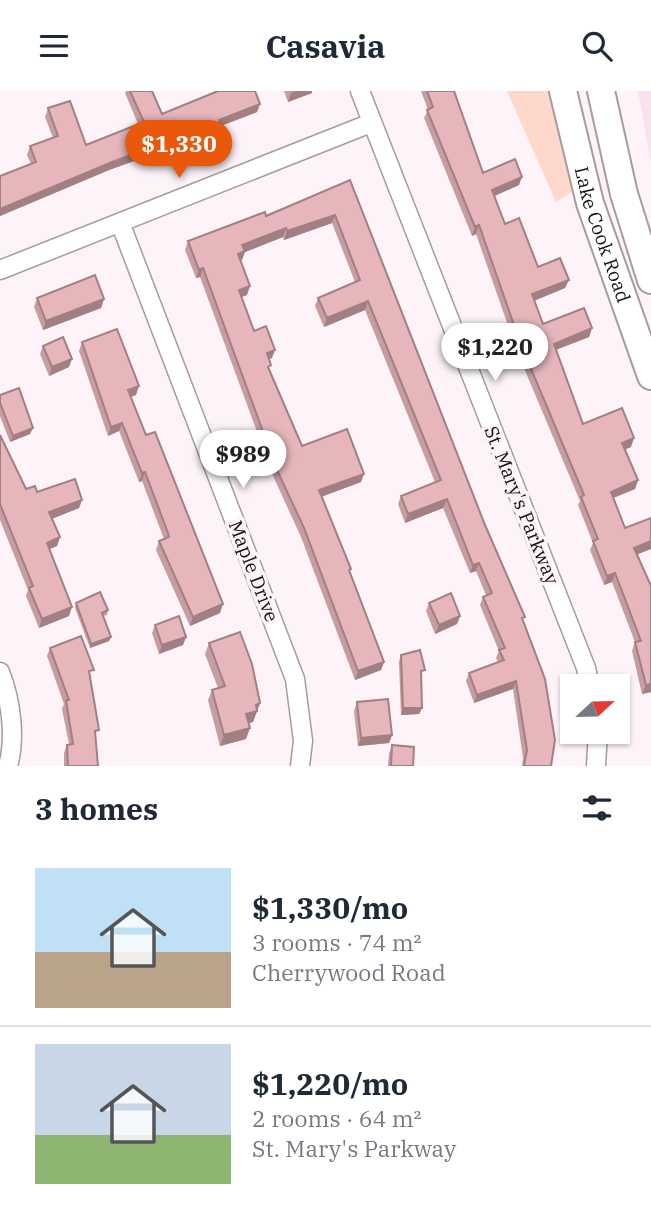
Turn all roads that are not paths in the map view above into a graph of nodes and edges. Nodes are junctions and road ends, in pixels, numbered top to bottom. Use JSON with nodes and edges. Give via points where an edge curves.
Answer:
{"nodes":[{"id":1,"x":360,"y":91,"type":"edge"},
{"id":2,"x":563,"y":91,"type":"edge"},
{"id":3,"x":601,"y":91,"type":"edge"},
{"id":4,"x":371,"y":123,"type":"junction"},
{"id":5,"x":121,"y":225,"type":"junction"},
{"id":6,"x":0,"y":270,"type":"edge"},
{"id":7,"x":651,"y":280,"type":"edge"},
{"id":8,"x":651,"y":376,"type":"edge"},
{"id":9,"x":0,"y":672,"type":"edge"},
{"id":10,"x":587,"y":674,"type":"edge"},
{"id":11,"x":597,"y":744,"type":"edge"},
{"id":12,"x":8,"y":766,"type":"edge"},
{"id":13,"x":300,"y":766,"type":"edge"},
{"id":14,"x":596,"y":766,"type":"edge"}],
"edges":[{"from":1,"to":4,"type":"street","name":"St. Mary's Parkway"},
{"from":2,"to":8,"type":"main road","name":"Lake Cook Road","via":[[590,203]]},
{"from":3,"to":7,"type":"main road","name":"Lake Cook Road","via":[[624,194]]},
{"from":4,"to":5,"type":"street"},
{"from":4,"to":10,"type":"street","name":"St. Mary's Parkway"},
{"from":5,"to":6,"type":"street"},
{"from":5,"to":13,"type":"street","name":"Maple Drive","via":[[295,680],[303,741]]},
{"from":9,"to":12,"type":"street","via":[[7,689],[12,750]]},
{"from":11,"to":14,"type":"street"}]}
